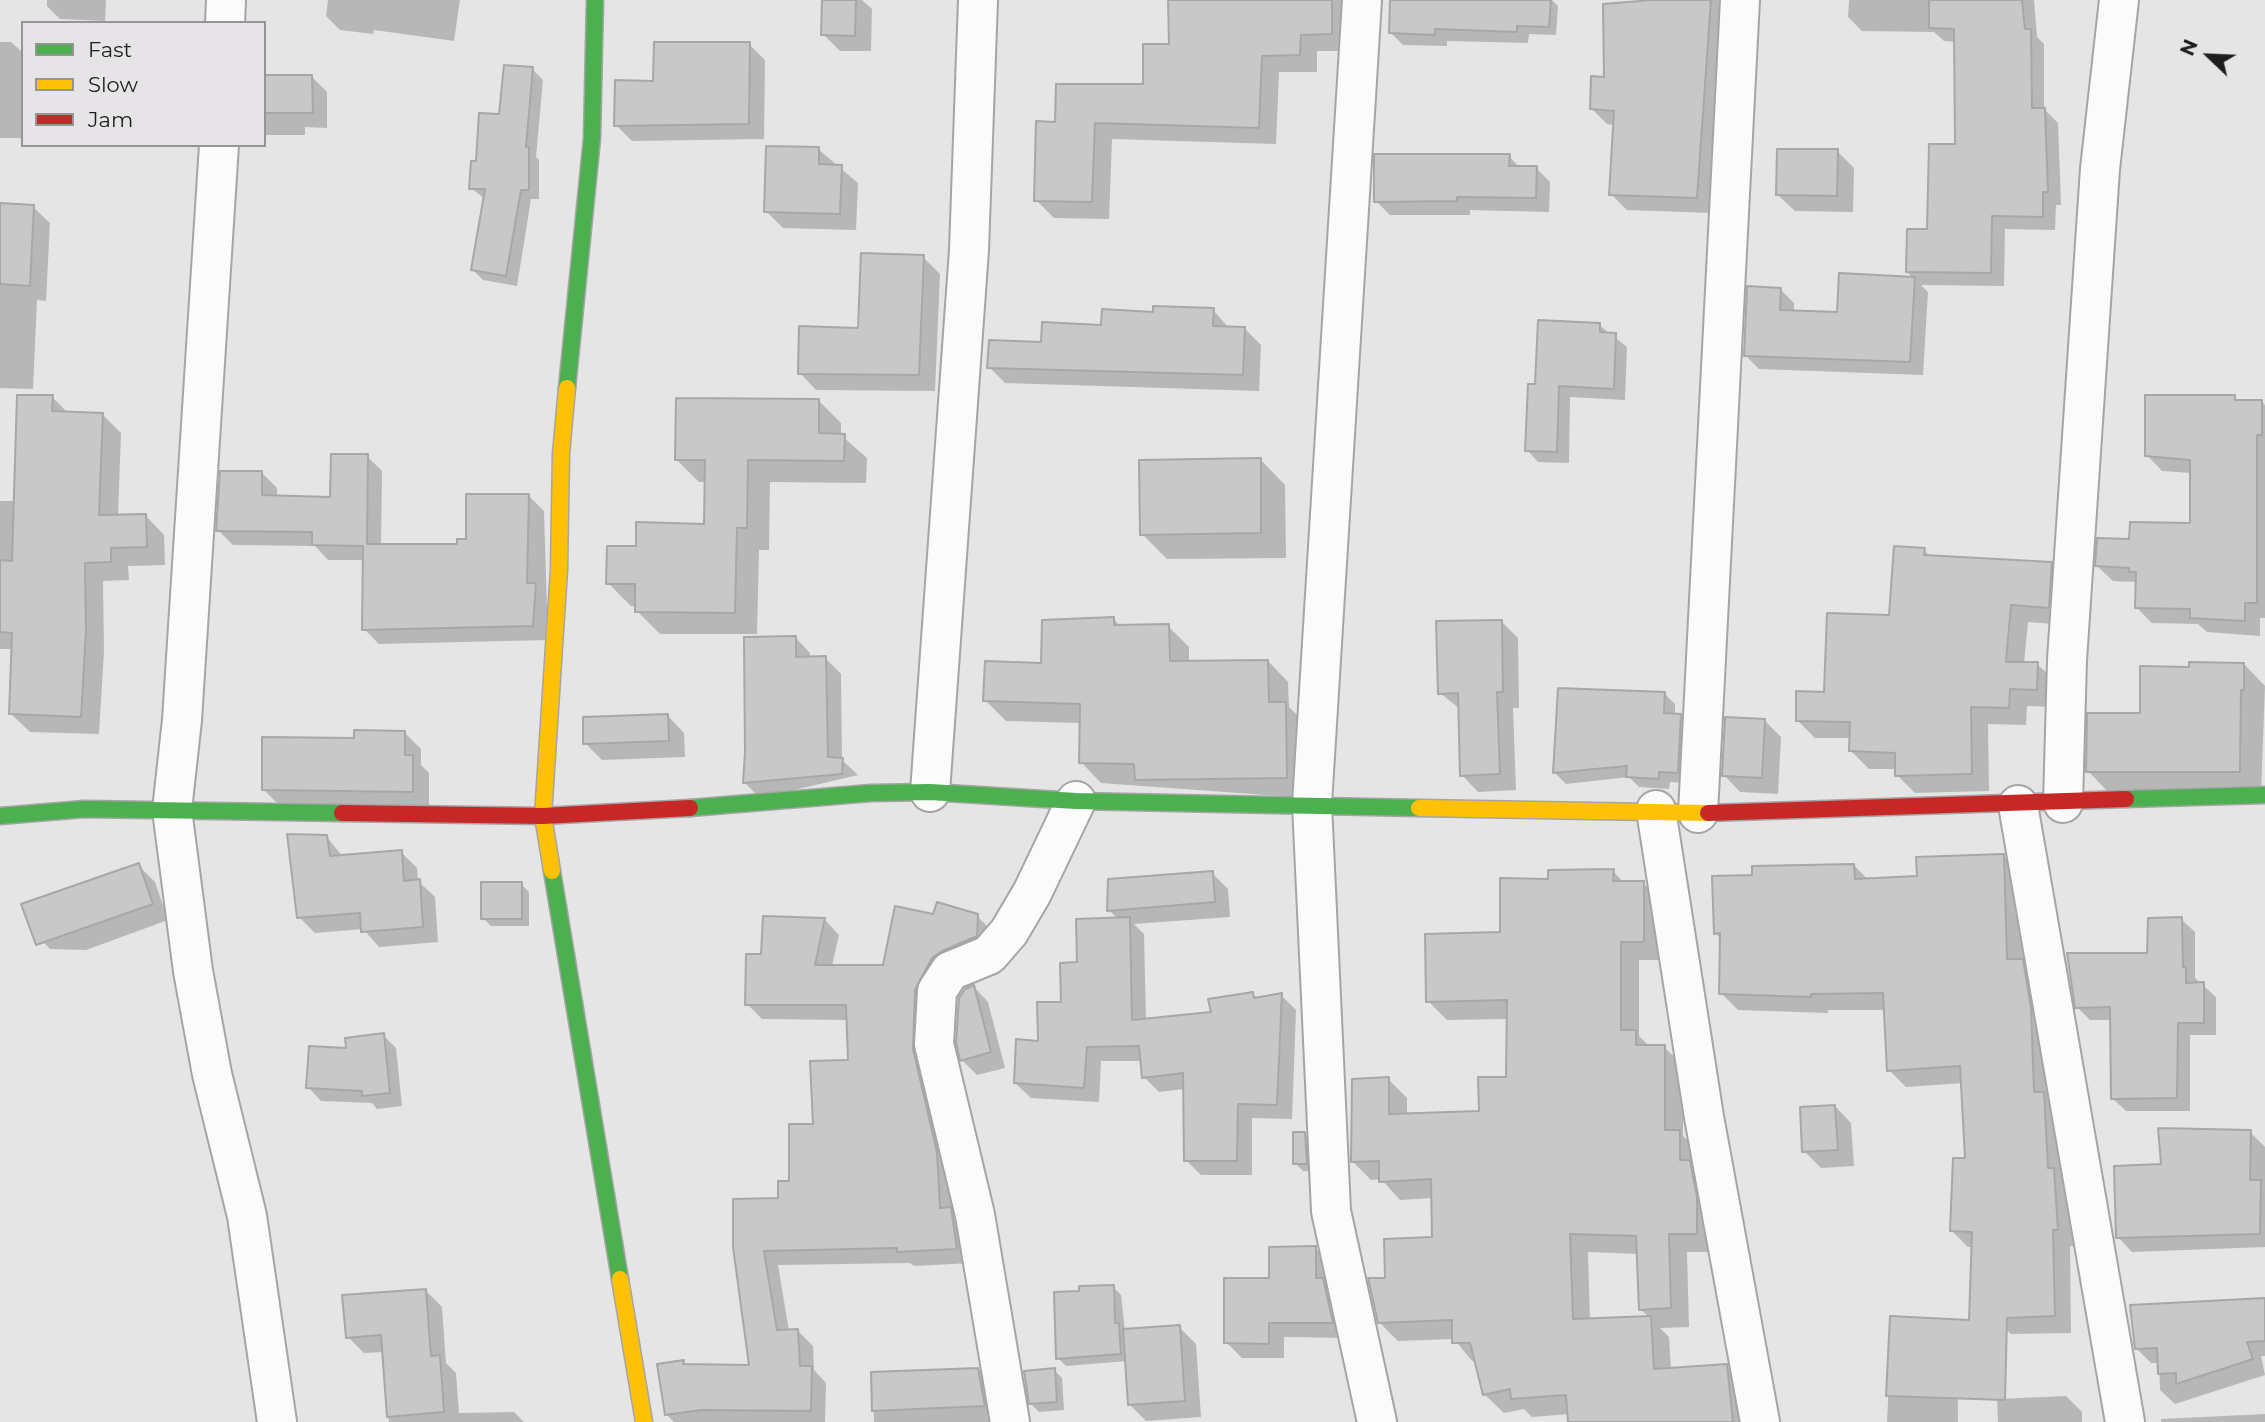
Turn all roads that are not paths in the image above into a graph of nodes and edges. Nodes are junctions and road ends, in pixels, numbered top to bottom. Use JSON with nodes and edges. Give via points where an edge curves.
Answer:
{"nodes":[{"id":1,"x":226,"y":0,"type":"edge"},
{"id":2,"x":595,"y":0,"type":"edge"},
{"id":3,"x":978,"y":0,"type":"edge"},
{"id":4,"x":1362,"y":0,"type":"edge"},
{"id":5,"x":1740,"y":0,"type":"edge"},
{"id":6,"x":2119,"y":0,"type":"edge"},
{"id":7,"x":225,"y":21,"type":"edge"},
{"id":8,"x":219,"y":147,"type":"edge"},
{"id":9,"x":2265,"y":788,"type":"edge"},
{"id":10,"x":930,"y":792,"type":"junction"},
{"id":11,"x":2265,"y":795,"type":"edge"},
{"id":12,"x":1076,"y":801,"type":"junction"},
{"id":13,"x":2063,"y":803,"type":"junction"},
{"id":14,"x":1312,"y":804,"type":"junction"},
{"id":15,"x":2018,"y":805,"type":"junction"},
{"id":16,"x":172,"y":810,"type":"junction"},
{"id":17,"x":1656,"y":810,"type":"junction"},
{"id":18,"x":1699,"y":813,"type":"junction"},
{"id":19,"x":0,"y":816,"type":"edge"},
{"id":20,"x":543,"y":816,"type":"junction"},
{"id":21,"x":277,"y":1422,"type":"edge"},
{"id":22,"x":644,"y":1422,"type":"edge"},
{"id":23,"x":1010,"y":1422,"type":"edge"},
{"id":24,"x":1377,"y":1422,"type":"edge"},
{"id":25,"x":1760,"y":1422,"type":"edge"},
{"id":26,"x":2125,"y":1422,"type":"edge"}],
"edges":[{"from":1,"to":7,"type":"street"},
{"from":2,"to":20,"type":"street","via":[[592,138],[561,454],[559,570]]},
{"from":3,"to":10,"type":"street","via":[[969,250]]},
{"from":4,"to":14,"type":"street"},
{"from":5,"to":18,"type":"street"},
{"from":6,"to":13,"type":"street","via":[[2100,169],[2067,660]]},
{"from":8,"to":16,"type":"street"},
{"from":9,"to":11,"type":"street"},
{"from":10,"to":12,"type":"street"},
{"from":10,"to":20,"type":"street"},
{"from":11,"to":13,"type":"street"},
{"from":12,"to":14,"type":"street"},
{"from":12,"to":23,"type":"street","via":[[1009,932],[989,955],[950,971],[937,991],[934,1044],[975,1214]]},
{"from":13,"to":15,"type":"street"},
{"from":14,"to":17,"type":"street"},
{"from":14,"to":24,"type":"street","via":[[1331,1211]]},
{"from":15,"to":18,"type":"street"},
{"from":15,"to":26,"type":"street"},
{"from":16,"to":19,"type":"street","via":[[84,808]]},
{"from":16,"to":20,"type":"street"},
{"from":16,"to":21,"type":"street","via":[[193,971],[212,1074],[247,1216]]},
{"from":17,"to":18,"type":"street"},
{"from":17,"to":25,"type":"street","via":[[1704,1117]]},
{"from":20,"to":22,"type":"street"}]}
